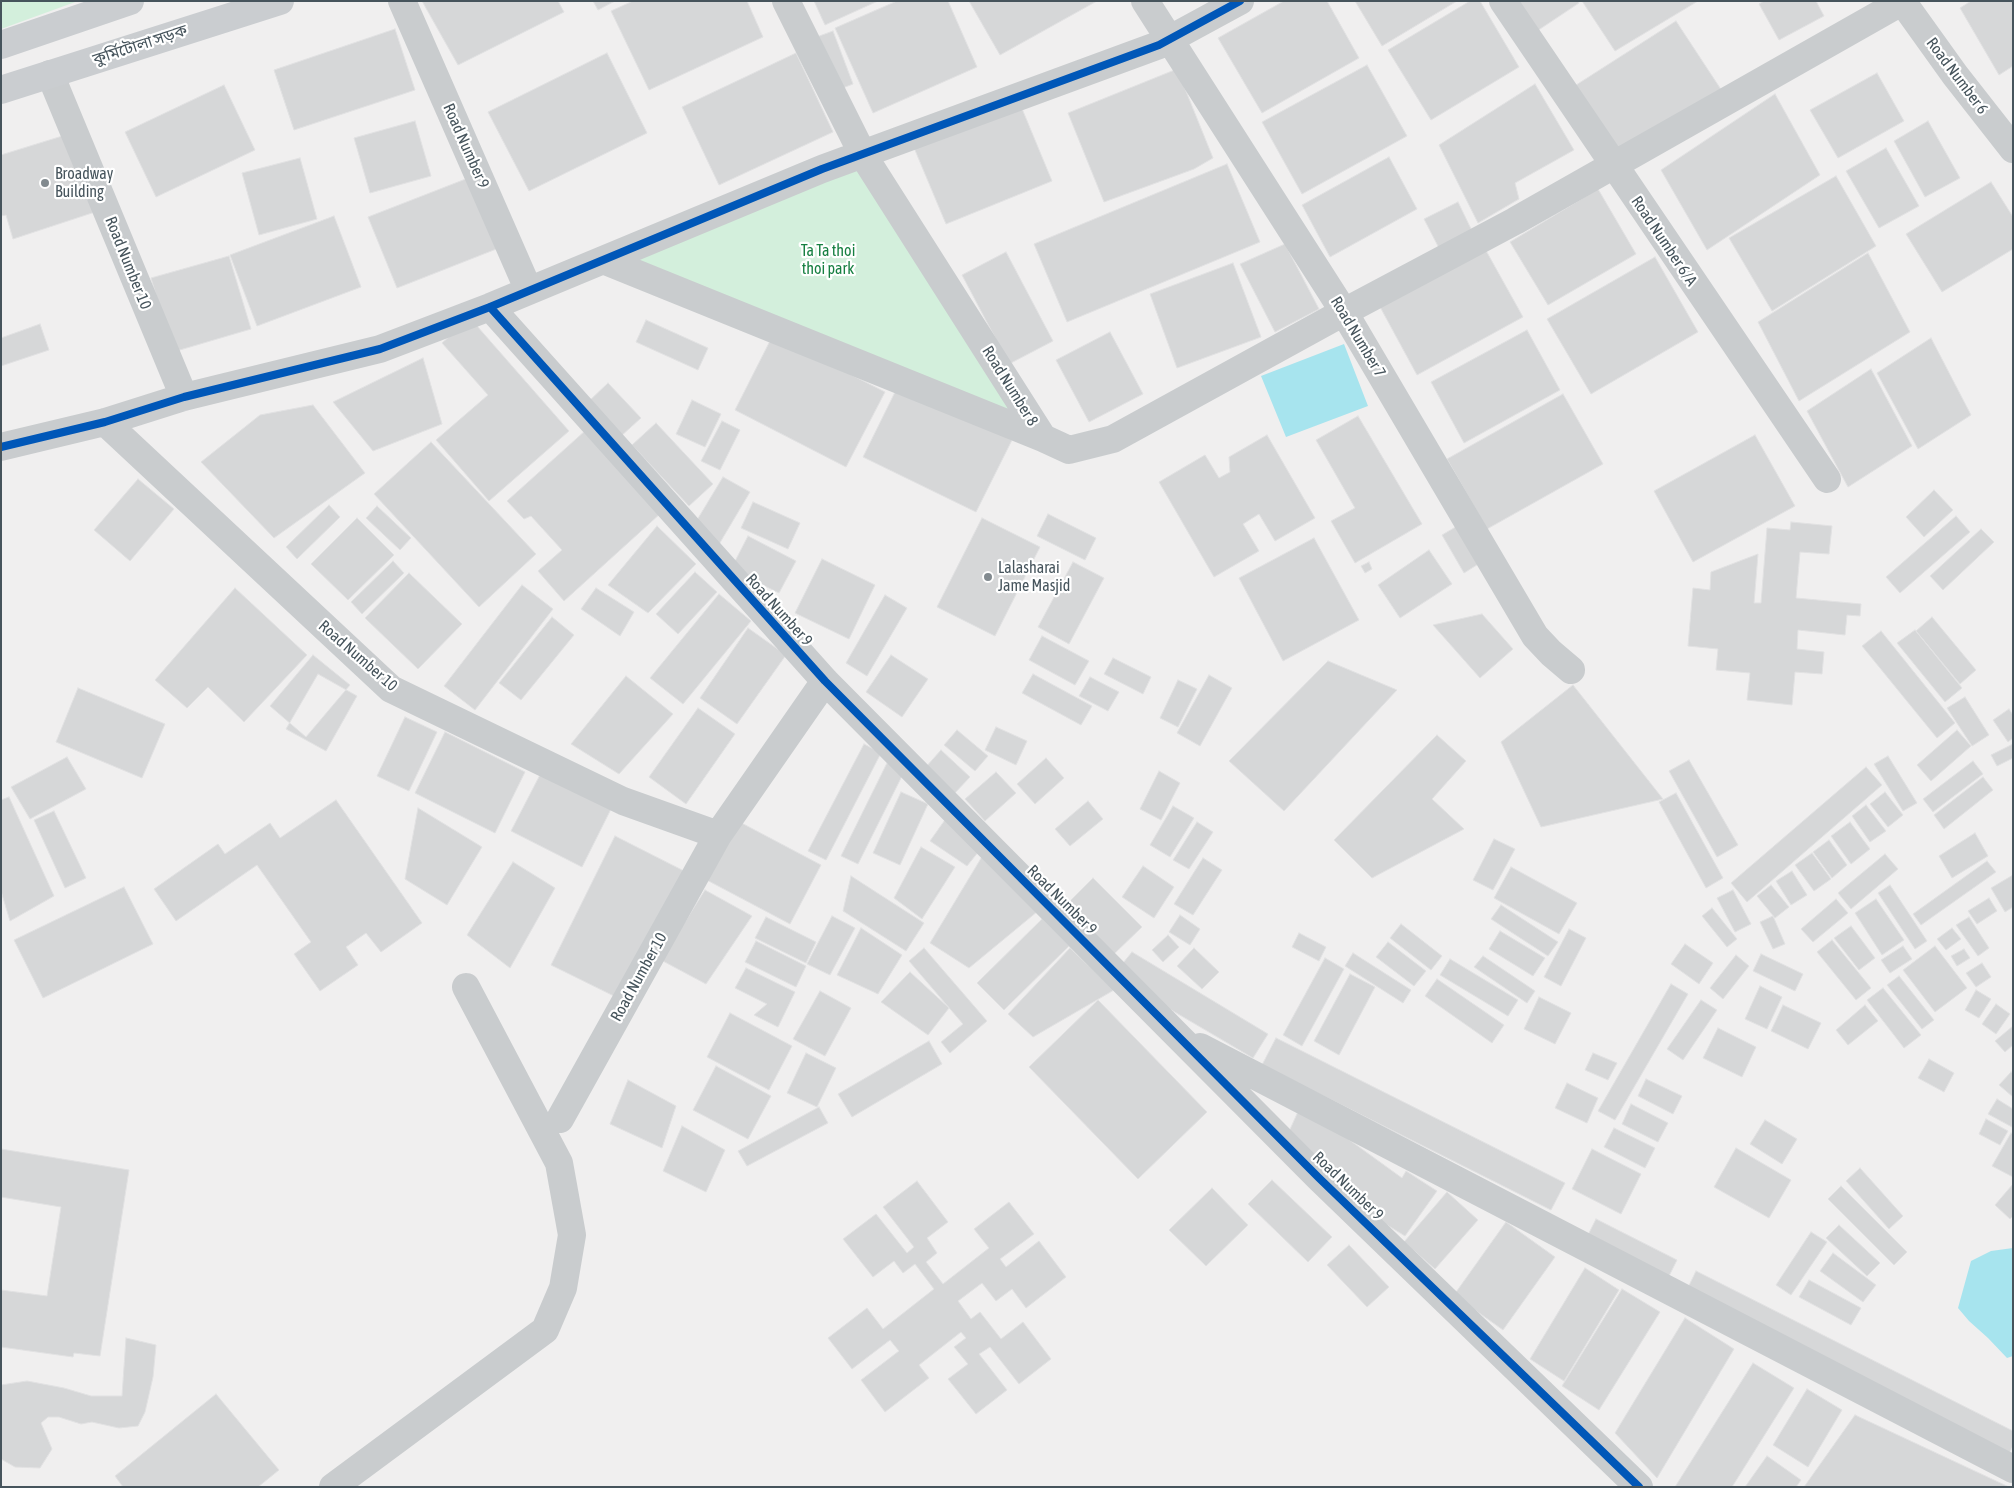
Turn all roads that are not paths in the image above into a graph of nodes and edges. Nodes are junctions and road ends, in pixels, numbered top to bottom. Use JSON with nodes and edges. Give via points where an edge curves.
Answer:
{"nodes":[{"id":1,"x":130,"y":1,"type":"edge"},
{"id":2,"x":280,"y":1,"type":"edge"},
{"id":3,"x":402,"y":1,"type":"edge"},
{"id":4,"x":786,"y":1,"type":"edge"},
{"id":5,"x":1145,"y":1,"type":"edge"},
{"id":6,"x":1240,"y":1,"type":"edge"},
{"id":7,"x":1503,"y":1,"type":"edge"},
{"id":8,"x":1902,"y":1,"type":"edge"},
{"id":9,"x":1169,"y":39,"type":"junction"},
{"id":10,"x":1,"y":45,"type":"edge"},
{"id":11,"x":50,"y":74,"type":"junction"},
{"id":12,"x":1,"y":90,"type":"edge"},
{"id":13,"x":2013,"y":149,"type":"edge"},
{"id":14,"x":863,"y":154,"type":"junction"},
{"id":15,"x":1613,"y":165,"type":"junction"},
{"id":16,"x":603,"y":260,"type":"junction"},
{"id":17,"x":529,"y":291,"type":"junction"},
{"id":18,"x":490,"y":308,"type":"junction"},
{"id":19,"x":1344,"y":312,"type":"junction"},
{"id":20,"x":184,"y":397,"type":"junction"},
{"id":21,"x":105,"y":422,"type":"junction"},
{"id":22,"x":1043,"y":438,"type":"junction"},
{"id":23,"x":1,"y":447,"type":"edge"},
{"id":24,"x":1827,"y":479,"type":"dead end"},
{"id":25,"x":1571,"y":670,"type":"dead end"},
{"id":26,"x":825,"y":681,"type":"junction"},
{"id":27,"x":718,"y":835,"type":"junction"},
{"id":28,"x":466,"y":987,"type":"dead end"},
{"id":29,"x":1177,"y":1035,"type":"junction"},
{"id":30,"x":560,"y":1119,"type":"dead end"},
{"id":31,"x":2013,"y":1470,"type":"edge"},
{"id":32,"x":333,"y":1487,"type":"edge"},
{"id":33,"x":1639,"y":1487,"type":"edge"}],
"edges":[{"from":1,"to":10,"type":"main road"},
{"from":2,"to":11,"type":"main road","name":"কুর্মিটোলা সড়ক"},
{"from":3,"to":17,"type":"street","name":"Road Number 9"},
{"from":4,"to":14,"type":"street","name":"Road Number 8"},
{"from":5,"to":9,"type":"street","name":"Road Number 7"},
{"from":6,"to":9,"type":"street"},
{"from":7,"to":15,"type":"street","name":"Road Number 6/A"},
{"from":8,"to":13,"type":"street","name":"Road Number 6"},
{"from":8,"to":15,"type":"street"},
{"from":9,"to":14,"type":"street"},
{"from":9,"to":19,"type":"street","name":"Road Number 7"},
{"from":11,"to":12,"type":"main road","name":"কুর্মিটোলা সড়ক"},
{"from":11,"to":20,"type":"street","name":"Road Number 10"},
{"from":14,"to":16,"type":"street","via":[[822,168]]},
{"from":14,"to":22,"type":"street","name":"Road Number 8"},
{"from":15,"to":19,"type":"street"},
{"from":15,"to":24,"type":"street","name":"Road Number 6/A"},
{"from":16,"to":17,"type":"street"},
{"from":16,"to":22,"type":"street","name":"Road Number 8"},
{"from":17,"to":18,"type":"street"},
{"from":18,"to":20,"type":"street","via":[[380,349]]},
{"from":18,"to":26,"type":"street","name":"Road Number 9"},
{"from":19,"to":22,"type":"street","via":[[1113,439],[1069,450]]},
{"from":19,"to":25,"type":"street","name":"Road Number 7","via":[[1535,636]]},
{"from":20,"to":21,"type":"street"},
{"from":21,"to":23,"type":"street"},
{"from":21,"to":27,"type":"street","name":"Road Number 10","via":[[391,689],[623,801]]},
{"from":26,"to":27,"type":"street","name":"Road Number 10"},
{"from":26,"to":29,"type":"street","name":"Road Number 9"},
{"from":27,"to":30,"type":"street","name":"Road Number 10"},
{"from":28,"to":32,"type":"street","via":[[559,1163],[572,1235],[563,1288],[545,1330]]},
{"from":29,"to":31,"type":"street"},
{"from":29,"to":33,"type":"street","name":"Road Number 9","via":[[1319,1178]]}]}
